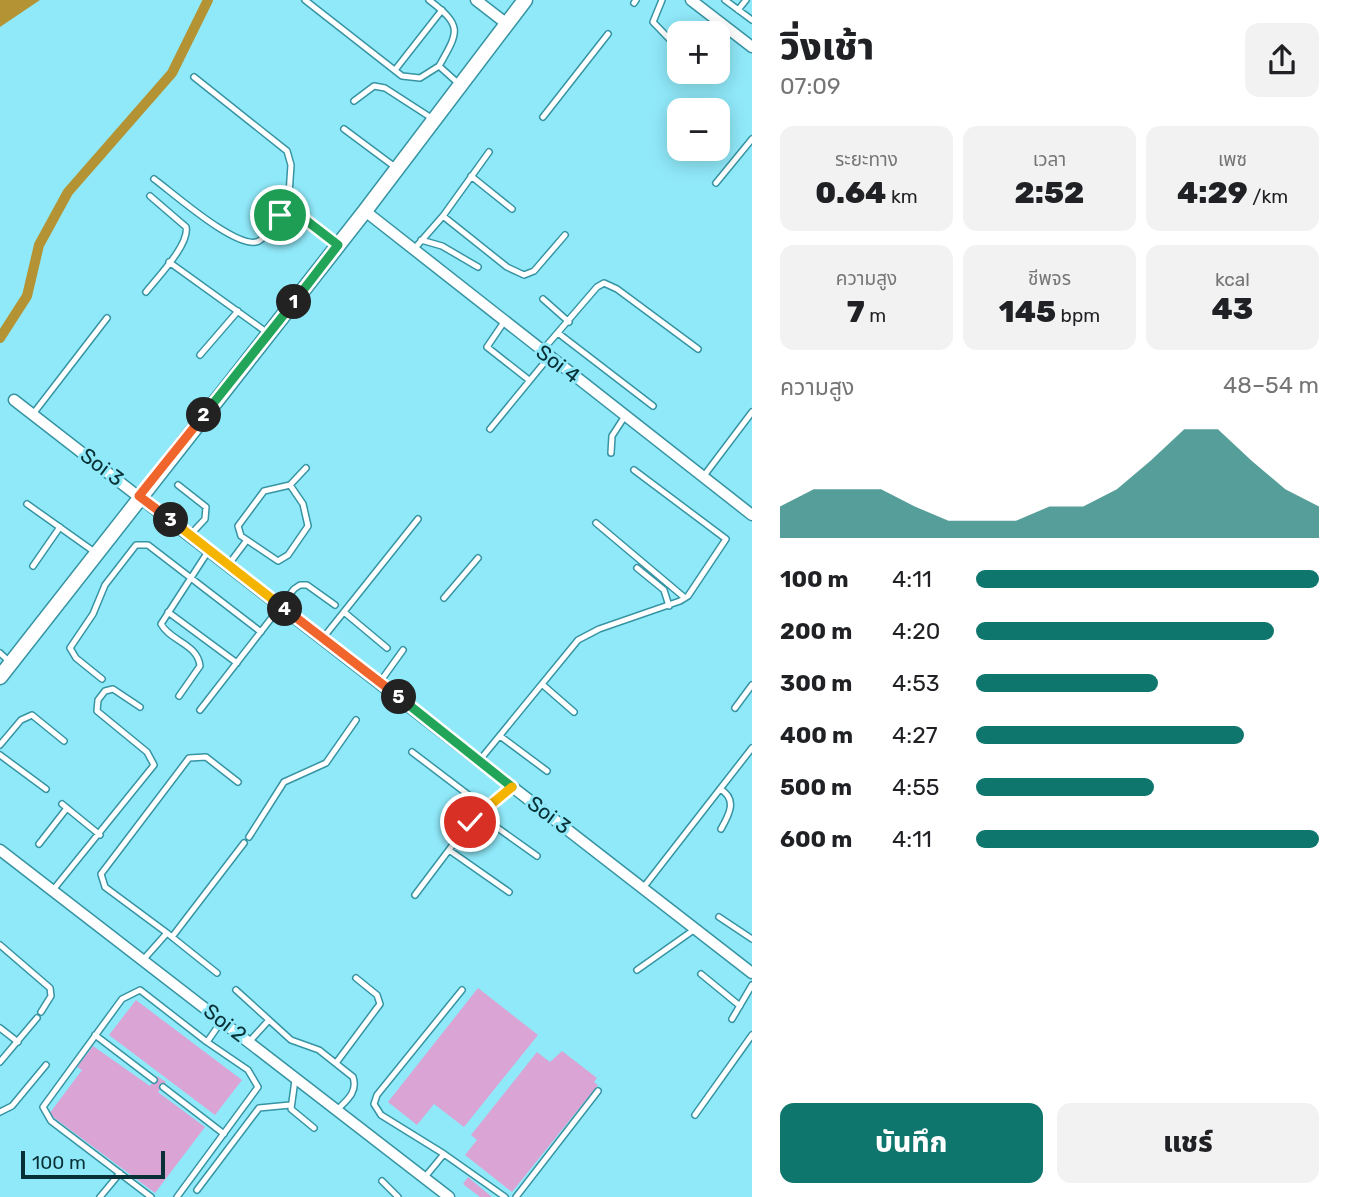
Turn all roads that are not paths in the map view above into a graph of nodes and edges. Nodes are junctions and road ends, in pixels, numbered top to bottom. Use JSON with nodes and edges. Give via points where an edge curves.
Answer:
{"nodes":[{"id":1,"x":305,"y":0,"type":"edge"},
{"id":2,"x":429,"y":0,"type":"edge"},
{"id":3,"x":476,"y":0,"type":"edge"},
{"id":4,"x":525,"y":0,"type":"edge"},
{"id":5,"x":662,"y":0,"type":"edge"},
{"id":6,"x":691,"y":0,"type":"edge"},
{"id":7,"x":725,"y":0,"type":"edge"},
{"id":8,"x":746,"y":0,"type":"edge"},
{"id":9,"x":442,"y":10,"type":"junction"},
{"id":10,"x":738,"y":10,"type":"junction"},
{"id":11,"x":752,"y":20,"type":"edge"},
{"id":12,"x":507,"y":24,"type":"junction"},
{"id":13,"x":608,"y":34,"type":"dead end"},
{"id":14,"x":667,"y":37,"type":"edge"},
{"id":15,"x":752,"y":47,"type":"edge"},
{"id":16,"x":439,"y":66,"type":"junction"},
{"id":17,"x":395,"y":70,"type":"junction"},
{"id":18,"x":194,"y":77,"type":"dead end"},
{"id":19,"x":461,"y":86,"type":"junction"},
{"id":20,"x":354,"y":101,"type":"dead end"},
{"id":21,"x":543,"y":117,"type":"dead end"},
{"id":22,"x":435,"y":120,"type":"junction"},
{"id":23,"x":344,"y":129,"type":"dead end"},
{"id":24,"x":752,"y":139,"type":"edge"},
{"id":25,"x":489,"y":152,"type":"dead end"},
{"id":26,"x":397,"y":169,"type":"junction"},
{"id":27,"x":471,"y":176,"type":"junction"},
{"id":28,"x":154,"y":179,"type":"dead end"},
{"id":29,"x":716,"y":183,"type":"dead end"},
{"id":30,"x":150,"y":195,"type":"dead end"},
{"id":31,"x":288,"y":209,"type":"junction"},
{"id":32,"x":512,"y":209,"type":"dead end"},
{"id":33,"x":365,"y":211,"type":"junction"},
{"id":34,"x":443,"y":216,"type":"junction"},
{"id":35,"x":565,"y":235,"type":"dead end"},
{"id":36,"x":421,"y":240,"type":"junction"},
{"id":37,"x":338,"y":245,"type":"junction"},
{"id":38,"x":413,"y":251,"type":"junction"},
{"id":39,"x":169,"y":262,"type":"junction"},
{"id":40,"x":478,"y":267,"type":"dead end"},
{"id":41,"x":146,"y":292,"type":"dead end"},
{"id":42,"x":543,"y":299,"type":"dead end"},
{"id":43,"x":238,"y":311,"type":"junction"},
{"id":44,"x":107,"y":318,"type":"dead end"},
{"id":45,"x":504,"y":322,"type":"junction"},
{"id":46,"x":569,"y":322,"type":"junction"},
{"id":47,"x":558,"y":333,"type":"junction"},
{"id":48,"x":269,"y":334,"type":"junction"},
{"id":49,"x":698,"y":349,"type":"dead end"},
{"id":50,"x":545,"y":354,"type":"junction"},
{"id":51,"x":200,"y":355,"type":"dead end"},
{"id":52,"x":529,"y":380,"type":"junction"},
{"id":53,"x":14,"y":400,"type":"dead end"},
{"id":54,"x":653,"y":406,"type":"dead end"},
{"id":55,"x":752,"y":412,"type":"edge"},
{"id":56,"x":33,"y":415,"type":"junction"},
{"id":57,"x":625,"y":416,"type":"junction"},
{"id":58,"x":752,"y":420,"type":"edge"},
{"id":59,"x":744,"y":426,"type":"junction"},
{"id":60,"x":490,"y":429,"type":"dead end"},
{"id":61,"x":611,"y":453,"type":"dead end"},
{"id":62,"x":306,"y":468,"type":"dead end"},
{"id":63,"x":634,"y":470,"type":"dead end"},
{"id":64,"x":703,"y":477,"type":"junction"},
{"id":65,"x":178,"y":485,"type":"dead end"},
{"id":66,"x":290,"y":485,"type":"junction"},
{"id":67,"x":139,"y":496,"type":"junction"},
{"id":68,"x":27,"y":504,"type":"dead end"},
{"id":69,"x":752,"y":515,"type":"edge"},
{"id":70,"x":418,"y":520,"type":"dead end"},
{"id":71,"x":596,"y":523,"type":"dead end"},
{"id":72,"x":60,"y":527,"type":"junction"},
{"id":73,"x":191,"y":534,"type":"junction"},
{"id":74,"x":247,"y":540,"type":"junction"},
{"id":75,"x":209,"y":550,"type":"junction"},
{"id":76,"x":97,"y":553,"type":"junction"},
{"id":77,"x":478,"y":558,"type":"dead end"},
{"id":78,"x":229,"y":564,"type":"junction"},
{"id":79,"x":33,"y":566,"type":"dead end"},
{"id":80,"x":637,"y":568,"type":"dead end"},
{"id":81,"x":192,"y":577,"type":"junction"},
{"id":82,"x":444,"y":598,"type":"dead end"},
{"id":83,"x":685,"y":598,"type":"junction"},
{"id":84,"x":281,"y":605,"type":"junction"},
{"id":85,"x":335,"y":605,"type":"dead end"},
{"id":86,"x":669,"y":606,"type":"junction"},
{"id":87,"x":168,"y":612,"type":"junction"},
{"id":88,"x":344,"y":612,"type":"junction"},
{"id":89,"x":261,"y":632,"type":"junction"},
{"id":90,"x":323,"y":638,"type":"junction"},
{"id":91,"x":387,"y":648,"type":"dead end"},
{"id":92,"x":403,"y":650,"type":"dead end"},
{"id":93,"x":6,"y":658,"type":"edge"},
{"id":94,"x":237,"y":663,"type":"junction"},
{"id":95,"x":0,"y":677,"type":"edge"},
{"id":96,"x":102,"y":679,"type":"dead end"},
{"id":97,"x":380,"y":682,"type":"junction"},
{"id":98,"x":543,"y":685,"type":"junction"},
{"id":99,"x":752,"y":685,"type":"edge"},
{"id":100,"x":179,"y":696,"type":"dead end"},
{"id":101,"x":139,"y":706,"type":"dead end"},
{"id":102,"x":735,"y":708,"type":"dead end"},
{"id":103,"x":200,"y":710,"type":"dead end"},
{"id":104,"x":574,"y":712,"type":"dead end"},
{"id":105,"x":356,"y":720,"type":"dead end"},
{"id":106,"x":500,"y":736,"type":"junction"},
{"id":107,"x":64,"y":741,"type":"dead end"},
{"id":108,"x":0,"y":745,"type":"edge"},
{"id":109,"x":752,"y":748,"type":"edge"},
{"id":110,"x":412,"y":752,"type":"dead end"},
{"id":111,"x":0,"y":755,"type":"edge"},
{"id":112,"x":479,"y":761,"type":"junction"},
{"id":113,"x":547,"y":771,"type":"dead end"},
{"id":114,"x":238,"y":782,"type":"dead end"},
{"id":115,"x":512,"y":787,"type":"junction"},
{"id":116,"x":46,"y":789,"type":"dead end"},
{"id":117,"x":720,"y":789,"type":"junction"},
{"id":118,"x":487,"y":808,"type":"junction"},
{"id":119,"x":478,"y":814,"type":"junction"},
{"id":120,"x":721,"y":829,"type":"dead end"},
{"id":121,"x":100,"y":835,"type":"junction"},
{"id":122,"x":249,"y":837,"type":"dead end"},
{"id":123,"x":39,"y":844,"type":"dead end"},
{"id":124,"x":244,"y":844,"type":"dead end"},
{"id":125,"x":449,"y":849,"type":"junction"},
{"id":126,"x":0,"y":850,"type":"edge"},
{"id":127,"x":537,"y":856,"type":"dead end"},
{"id":128,"x":643,"y":888,"type":"junction"},
{"id":129,"x":53,"y":890,"type":"junction"},
{"id":130,"x":509,"y":892,"type":"dead end"},
{"id":131,"x":415,"y":895,"type":"dead end"},
{"id":132,"x":719,"y":917,"type":"dead end"},
{"id":133,"x":697,"y":928,"type":"junction"},
{"id":134,"x":170,"y":935,"type":"junction"},
{"id":135,"x":752,"y":939,"type":"edge"},
{"id":136,"x":0,"y":945,"type":"edge"},
{"id":137,"x":143,"y":960,"type":"junction"},
{"id":138,"x":637,"y":970,"type":"dead end"},
{"id":139,"x":217,"y":973,"type":"dead end"},
{"id":140,"x":752,"y":973,"type":"edge"},
{"id":141,"x":701,"y":974,"type":"dead end"},
{"id":142,"x":356,"y":978,"type":"dead end"},
{"id":143,"x":752,"y":985,"type":"edge"},
{"id":144,"x":236,"y":990,"type":"dead end"},
{"id":145,"x":462,"y":990,"type":"dead end"},
{"id":146,"x":740,"y":1006,"type":"junction"},
{"id":147,"x":41,"y":1012,"type":"dead end"},
{"id":148,"x":37,"y":1018,"type":"dead end"},
{"id":149,"x":732,"y":1019,"type":"dead end"},
{"id":150,"x":270,"y":1020,"type":"junction"},
{"id":151,"x":222,"y":1021,"type":"junction"},
{"id":152,"x":0,"y":1028,"type":"edge"},
{"id":153,"x":95,"y":1035,"type":"junction"},
{"id":154,"x":752,"y":1035,"type":"edge"},
{"id":155,"x":18,"y":1042,"type":"junction"},
{"id":156,"x":207,"y":1042,"type":"junction"},
{"id":157,"x":249,"y":1042,"type":"junction"},
{"id":158,"x":0,"y":1062,"type":"edge"},
{"id":159,"x":336,"y":1063,"type":"junction"},
{"id":160,"x":46,"y":1065,"type":"dead end"},
{"id":161,"x":154,"y":1080,"type":"dead end"},
{"id":162,"x":295,"y":1080,"type":"junction"},
{"id":163,"x":163,"y":1087,"type":"dead end"},
{"id":164,"x":598,"y":1091,"type":"dead end"},
{"id":165,"x":290,"y":1105,"type":"junction"},
{"id":166,"x":337,"y":1110,"type":"junction"},
{"id":167,"x":0,"y":1112,"type":"edge"},
{"id":168,"x":695,"y":1115,"type":"dead end"},
{"id":169,"x":314,"y":1128,"type":"dead end"},
{"id":170,"x":224,"y":1134,"type":"junction"},
{"id":171,"x":444,"y":1154,"type":"junction"},
{"id":172,"x":120,"y":1173,"type":"junction"},
{"id":173,"x":425,"y":1177,"type":"junction"},
{"id":174,"x":382,"y":1181,"type":"dead end"},
{"id":175,"x":197,"y":1190,"type":"dead end"},
{"id":176,"x":434,"y":1193,"type":"edge"},
{"id":177,"x":100,"y":1197,"type":"edge"},
{"id":178,"x":151,"y":1197,"type":"edge"},
{"id":179,"x":177,"y":1197,"type":"edge"},
{"id":180,"x":398,"y":1197,"type":"edge"},
{"id":181,"x":449,"y":1197,"type":"edge"},
{"id":182,"x":505,"y":1197,"type":"edge"},
{"id":183,"x":516,"y":1197,"type":"edge"}],
"edges":[{"from":1,"to":17,"type":"lane"},
{"from":2,"to":9,"type":"lane"},
{"from":3,"to":12,"type":"street"},
{"from":4,"to":12,"type":"street"},
{"from":5,"to":14,"type":"lane","via":[[653,22]]},
{"from":6,"to":15,"type":"street"},
{"from":7,"to":10,"type":"lane"},
{"from":8,"to":10,"type":"lane"},
{"from":9,"to":16,"type":"lane","via":[[456,29]]},
{"from":9,"to":17,"type":"lane"},
{"from":10,"to":11,"type":"lane"},
{"from":12,"to":19,"type":"street"},
{"from":13,"to":21,"type":"lane"},
{"from":16,"to":17,"type":"lane","via":[[410,79]]},
{"from":16,"to":19,"type":"lane"},
{"from":18,"to":31,"type":"lane","via":[[287,151],[291,165]]},
{"from":19,"to":22,"type":"street"},
{"from":20,"to":22,"type":"lane","via":[[374,86],[385,88]]},
{"from":22,"to":26,"type":"street"},
{"from":23,"to":26,"type":"lane"},
{"from":24,"to":29,"type":"lane"},
{"from":25,"to":27,"type":"lane"},
{"from":26,"to":33,"type":"street"},
{"from":27,"to":32,"type":"lane"},
{"from":27,"to":34,"type":"lane"},
{"from":28,"to":31,"type":"lane","via":[[228,235],[247,243],[260,240]]},
{"from":30,"to":39,"type":"lane","via":[[186,227],[187,238]]},
{"from":31,"to":37,"type":"lane"},
{"from":33,"to":37,"type":"street"},
{"from":33,"to":38,"type":"street","name":"Soi 4"},
{"from":34,"to":35,"type":"lane","via":[[517,274],[534,271]]},
{"from":34,"to":36,"type":"lane"},
{"from":36,"to":38,"type":"lane"},
{"from":36,"to":40,"type":"lane","via":[[442,246]]},
{"from":37,"to":48,"type":"street"},
{"from":38,"to":45,"type":"street","name":"Soi 4"},
{"from":39,"to":41,"type":"lane"},
{"from":39,"to":43,"type":"lane"},
{"from":42,"to":46,"type":"lane"},
{"from":43,"to":48,"type":"lane"},
{"from":43,"to":51,"type":"lane"},
{"from":44,"to":56,"type":"lane"},
{"from":45,"to":50,"type":"street","name":"Soi 4"},
{"from":45,"to":52,"type":"lane","via":[[487,347]]},
{"from":46,"to":47,"type":"lane"},
{"from":46,"to":49,"type":"lane","via":[[597,286],[609,284]]},
{"from":47,"to":50,"type":"lane"},
{"from":47,"to":54,"type":"lane"},
{"from":48,"to":67,"type":"street"},
{"from":50,"to":52,"type":"lane"},
{"from":50,"to":57,"type":"street","name":"Soi 4"},
{"from":52,"to":60,"type":"lane"},
{"from":53,"to":56,"type":"street","name":"Soi 3"},
{"from":55,"to":59,"type":"lane"},
{"from":56,"to":67,"type":"street","name":"Soi 3"},
{"from":57,"to":61,"type":"lane","via":[[611,436]]},
{"from":57,"to":64,"type":"street","name":"Soi 4"},
{"from":58,"to":59,"type":"lane"},
{"from":59,"to":64,"type":"lane"},
{"from":62,"to":66,"type":"lane"},
{"from":63,"to":83,"type":"lane","via":[[726,539]]},
{"from":64,"to":69,"type":"street","name":"Soi 4"},
{"from":65,"to":73,"type":"lane","via":[[206,507],[205,520]]},
{"from":66,"to":74,"type":"lane","via":[[264,491],[239,526]]},
{"from":66,"to":74,"type":"lane","via":[[303,503],[309,526],[288,555],[272,560]]},
{"from":67,"to":73,"type":"street","name":"Soi 3"},
{"from":67,"to":76,"type":"street"},
{"from":68,"to":72,"type":"lane"},
{"from":70,"to":88,"type":"lane"},
{"from":71,"to":83,"type":"lane"},
{"from":72,"to":76,"type":"lane"},
{"from":72,"to":79,"type":"lane"},
{"from":73,"to":75,"type":"street","name":"Soi 3"},
{"from":74,"to":78,"type":"lane"},
{"from":75,"to":78,"type":"street","name":"Soi 3"},
{"from":75,"to":81,"type":"lane"},
{"from":76,"to":93,"type":"street"},
{"from":77,"to":82,"type":"lane"},
{"from":78,"to":84,"type":"street","name":"Soi 3"},
{"from":80,"to":86,"type":"lane","via":[[664,590]]},
{"from":81,"to":87,"type":"lane"},
{"from":81,"to":89,"type":"lane"},
{"from":81,"to":96,"type":"lane","via":[[148,545],[136,545],[105,585],[93,614],[69,648]]},
{"from":83,"to":86,"type":"lane"},
{"from":84,"to":85,"type":"lane","via":[[300,585],[307,585]]},
{"from":84,"to":89,"type":"lane"},
{"from":84,"to":90,"type":"street","name":"Soi 3"},
{"from":86,"to":98,"type":"lane","via":[[584,635]]},
{"from":87,"to":94,"type":"lane"},
{"from":87,"to":100,"type":"lane","via":[[162,627],[200,661]]},
{"from":88,"to":90,"type":"lane"},
{"from":88,"to":91,"type":"lane"},
{"from":89,"to":94,"type":"lane"},
{"from":90,"to":97,"type":"street","name":"Soi 3"},
{"from":92,"to":97,"type":"lane"},
{"from":93,"to":95,"type":"street"},
{"from":94,"to":103,"type":"lane"},
{"from":97,"to":112,"type":"street","name":"Soi 3"},
{"from":98,"to":104,"type":"lane"},
{"from":98,"to":106,"type":"lane"},
{"from":99,"to":102,"type":"lane"},
{"from":101,"to":121,"type":"lane","via":[[113,689],[98,701],[97,711],[147,752],[153,765]]},
{"from":105,"to":122,"type":"lane","via":[[332,759],[284,782]]},
{"from":106,"to":112,"type":"lane"},
{"from":106,"to":113,"type":"lane"},
{"from":107,"to":108,"type":"lane","via":[[32,715],[21,720]]},
{"from":109,"to":117,"type":"lane"},
{"from":110,"to":118,"type":"lane"},
{"from":111,"to":116,"type":"lane"},
{"from":112,"to":115,"type":"street","name":"Soi 3"},
{"from":114,"to":134,"type":"lane","via":[[206,757],[189,758],[101,874],[104,887]]},
{"from":115,"to":118,"type":"lane"},
{"from":115,"to":128,"type":"street","name":"Soi 3"},
{"from":117,"to":120,"type":"lane","via":[[731,802]]},
{"from":117,"to":128,"type":"lane"},
{"from":118,"to":119,"type":"lane"},
{"from":119,"to":125,"type":"lane"},
{"from":119,"to":127,"type":"lane"},
{"from":121,"to":123,"type":"lane","via":[[64,806]]},
{"from":121,"to":129,"type":"lane"},
{"from":124,"to":134,"type":"lane"},
{"from":125,"to":130,"type":"lane"},
{"from":125,"to":131,"type":"lane"},
{"from":126,"to":129,"type":"street","name":"Soi 2"},
{"from":128,"to":133,"type":"street","name":"Soi 3"},
{"from":129,"to":137,"type":"street","name":"Soi 2"},
{"from":132,"to":135,"type":"lane"},
{"from":133,"to":138,"type":"lane"},
{"from":133,"to":140,"type":"street","name":"Soi 3"},
{"from":134,"to":137,"type":"lane"},
{"from":134,"to":139,"type":"lane"},
{"from":136,"to":147,"type":"lane","via":[[50,988],[51,996]]},
{"from":137,"to":151,"type":"street","name":"Soi 2"},
{"from":141,"to":146,"type":"lane"},
{"from":142,"to":159,"type":"lane","via":[[377,995],[380,1004]]},
{"from":143,"to":146,"type":"lane"},
{"from":144,"to":150,"type":"lane"},
{"from":145,"to":171,"type":"lane","via":[[374,1104],[381,1115]]},
{"from":146,"to":149,"type":"lane"},
{"from":148,"to":155,"type":"lane"},
{"from":150,"to":157,"type":"lane"},
{"from":150,"to":159,"type":"lane","via":[[291,1040],[310,1045]]},
{"from":151,"to":156,"type":"lane"},
{"from":151,"to":157,"type":"street","name":"Soi 2"},
{"from":152,"to":155,"type":"lane"},
{"from":153,"to":156,"type":"lane","via":[[122,999],[140,990]]},
{"from":153,"to":161,"type":"lane"},
{"from":153,"to":172,"type":"lane","via":[[47,1099],[44,1114]]},
{"from":154,"to":168,"type":"lane"},
{"from":155,"to":158,"type":"lane"},
{"from":156,"to":170,"type":"lane","via":[[248,1070],[258,1087]]},
{"from":157,"to":162,"type":"street","name":"Soi 2"},
{"from":159,"to":166,"type":"lane","via":[[355,1083],[351,1096]]},
{"from":160,"to":167,"type":"lane","via":[[12,1106]]},
{"from":162,"to":165,"type":"lane"},
{"from":162,"to":166,"type":"street","name":"Soi 2"},
{"from":163,"to":170,"type":"lane"},
{"from":164,"to":183,"type":"lane"},
{"from":165,"to":169,"type":"lane"},
{"from":165,"to":175,"type":"lane","via":[[259,1108]]},
{"from":166,"to":173,"type":"street","name":"Soi 2"},
{"from":170,"to":179,"type":"lane"},
{"from":171,"to":173,"type":"lane"},
{"from":171,"to":182,"type":"lane"},
{"from":172,"to":177,"type":"lane"},
{"from":172,"to":178,"type":"lane"},
{"from":173,"to":176,"type":"street","name":"Soi 2"},
{"from":174,"to":180,"type":"lane"},
{"from":176,"to":181,"type":"street","name":"Soi 2"}]}
